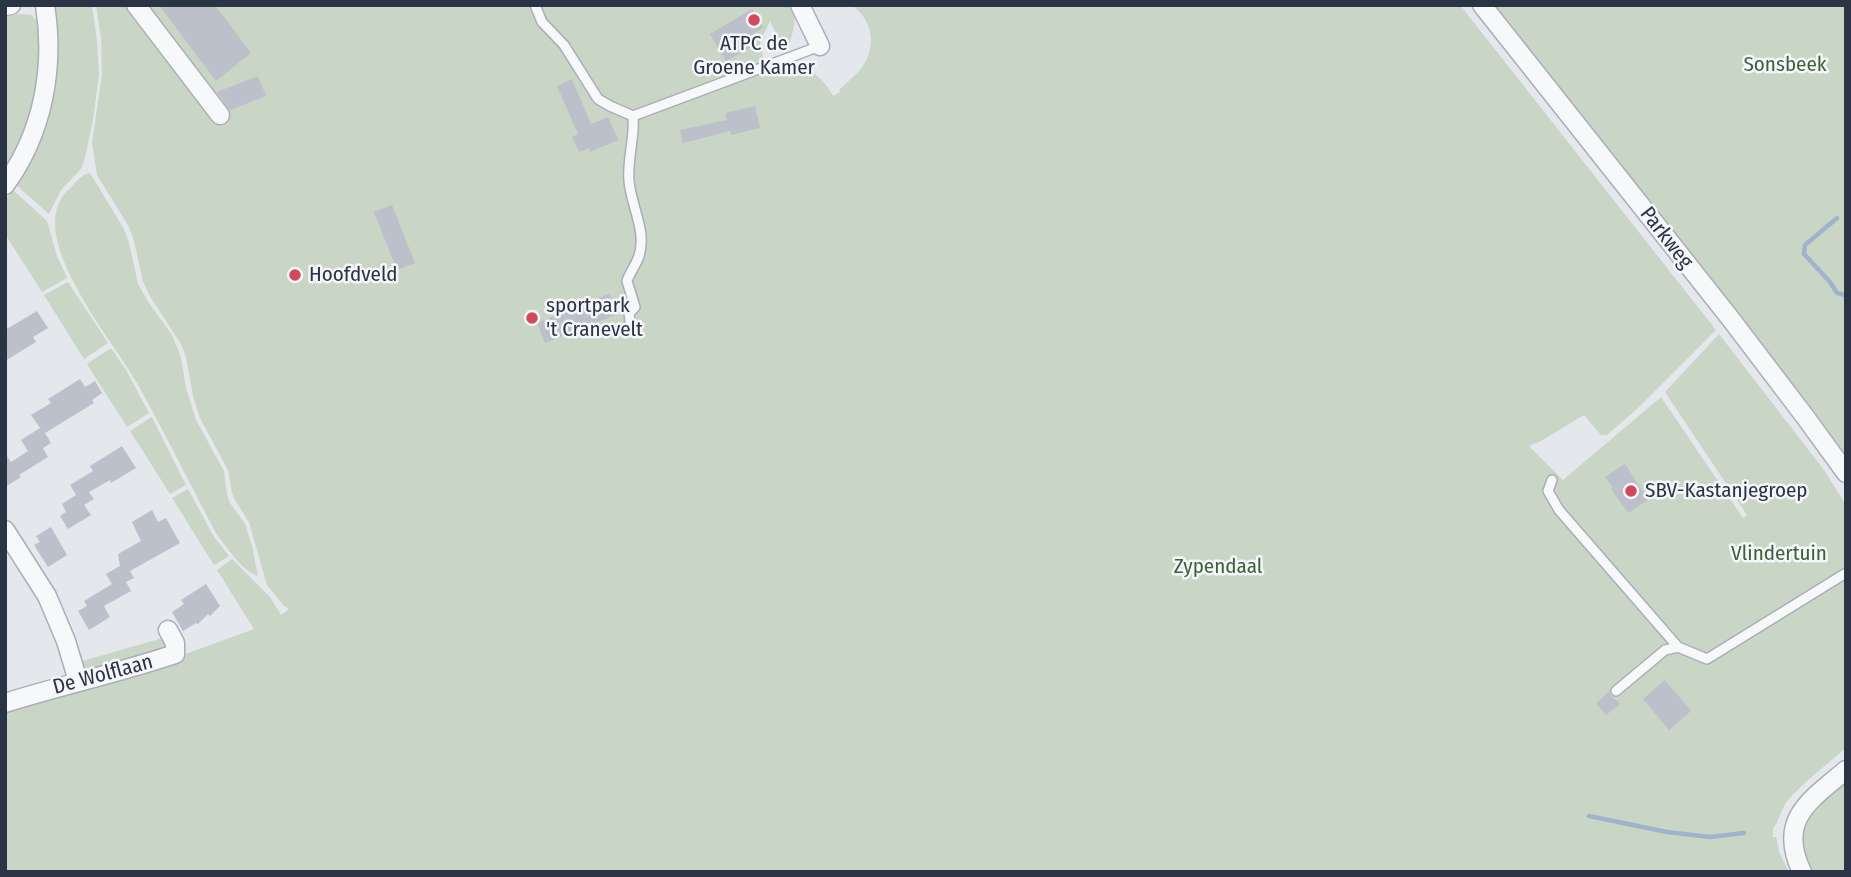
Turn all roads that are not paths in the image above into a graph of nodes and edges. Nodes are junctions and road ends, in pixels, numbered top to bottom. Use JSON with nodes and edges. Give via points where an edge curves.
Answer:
{"nodes":[{"id":1,"x":11,"y":5,"type":"edge"},
{"id":2,"x":45,"y":5,"type":"edge"},
{"id":3,"x":136,"y":5,"type":"edge"},
{"id":4,"x":535,"y":5,"type":"edge"},
{"id":5,"x":800,"y":5,"type":"edge"},
{"id":6,"x":1482,"y":5,"type":"edge"},
{"id":7,"x":5,"y":6,"type":"edge"},
{"id":8,"x":820,"y":46,"type":"joint"},
{"id":9,"x":219,"y":115,"type":"dead end"},
{"id":10,"x":633,"y":116,"type":"junction"},
{"id":11,"x":5,"y":185,"type":"edge"},
{"id":12,"x":630,"y":321,"type":"dead end"},
{"id":13,"x":1846,"y":473,"type":"edge"},
{"id":14,"x":1552,"y":480,"type":"dead end"},
{"id":15,"x":5,"y":530,"type":"edge"},
{"id":16,"x":1846,"y":573,"type":"edge"},
{"id":17,"x":168,"y":630,"type":"dead end"},
{"id":18,"x":1678,"y":647,"type":"junction"},
{"id":19,"x":78,"y":681,"type":"junction"},
{"id":20,"x":1616,"y":691,"type":"dead end"},
{"id":21,"x":5,"y":703,"type":"edge"},
{"id":22,"x":1846,"y":770,"type":"edge"},
{"id":23,"x":1802,"y":872,"type":"edge"}],
"edges":[{"from":1,"to":7,"type":"street"},
{"from":2,"to":11,"type":"street","via":[[49,47],[43,97],[32,139]]},
{"from":3,"to":9,"type":"street"},
{"from":4,"to":10,"type":"lane","via":[[542,22],[564,45],[598,99]]},
{"from":5,"to":8,"type":"street"},
{"from":6,"to":13,"type":"street","name":"Parkweg","via":[[1730,318]]},
{"from":8,"to":10,"type":"lane"},
{"from":10,"to":12,"type":"lane","via":[[629,182],[641,244],[626,281],[635,307],[629,313]]},
{"from":14,"to":18,"type":"lane","via":[[1548,491],[1559,510]]},
{"from":15,"to":19,"type":"street","via":[[47,596]]},
{"from":16,"to":18,"type":"lane","via":[[1707,659]]},
{"from":17,"to":19,"type":"street","name":"De Wolflaan","via":[[175,654]]},
{"from":18,"to":20,"type":"lane","via":[[1665,650]]},
{"from":19,"to":21,"type":"street","name":"De Wolflaan"},
{"from":22,"to":23,"type":"street","via":[[1803,810],[1794,828],[1793,846]]}]}
